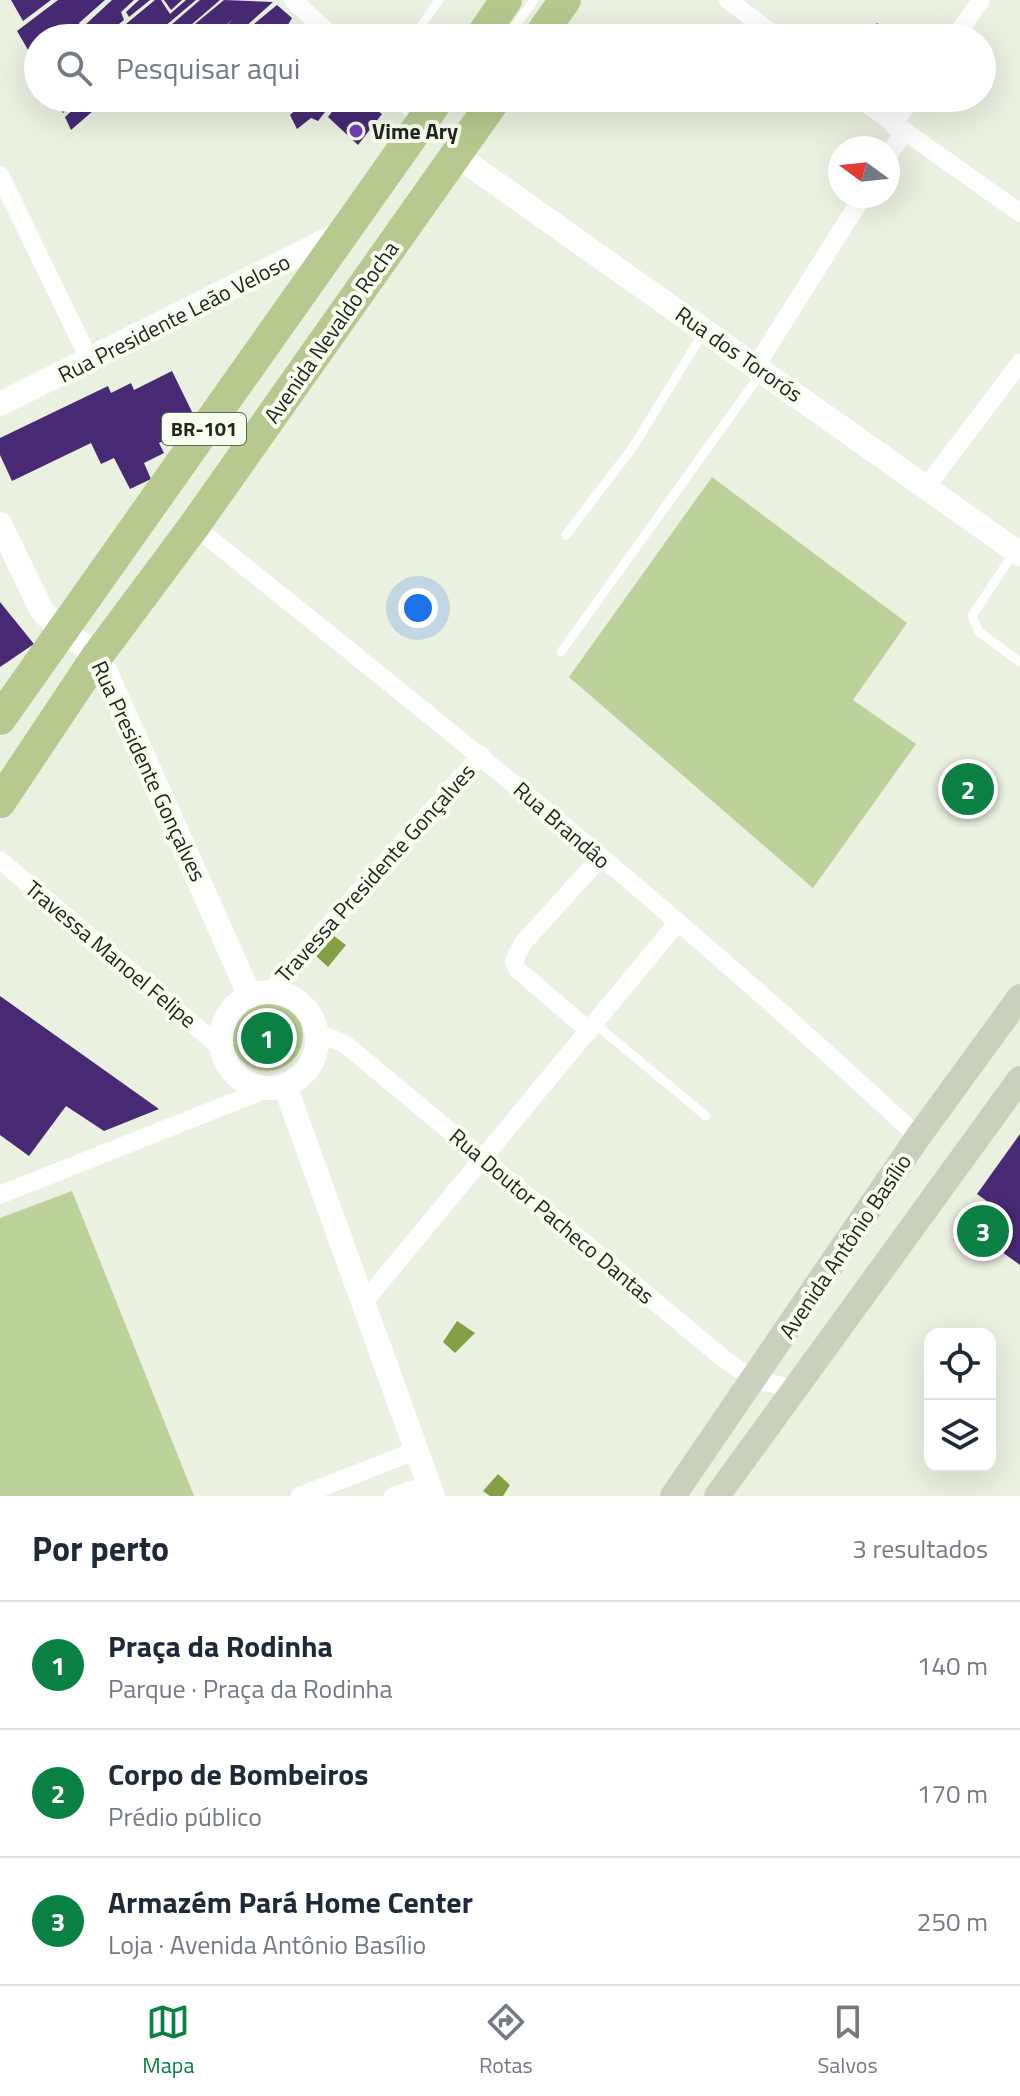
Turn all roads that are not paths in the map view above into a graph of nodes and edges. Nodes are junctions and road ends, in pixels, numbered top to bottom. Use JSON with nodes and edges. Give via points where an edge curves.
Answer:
{"nodes":[{"id":1,"x":293,"y":0,"type":"edge"},
{"id":2,"x":439,"y":0,"type":"edge"},
{"id":3,"x":506,"y":0,"type":"edge"},
{"id":4,"x":534,"y":0,"type":"edge"},
{"id":5,"x":565,"y":0,"type":"edge"},
{"id":6,"x":728,"y":0,"type":"edge"},
{"id":7,"x":981,"y":0,"type":"edge"},
{"id":8,"x":319,"y":24,"type":"edge"},
{"id":9,"x":422,"y":24,"type":"edge"},
{"id":10,"x":490,"y":24,"type":"edge"},
{"id":11,"x":522,"y":24,"type":"edge"},
{"id":12,"x":532,"y":24,"type":"edge"},
{"id":13,"x":760,"y":24,"type":"edge"},
{"id":14,"x":964,"y":24,"type":"edge"},
{"id":15,"x":474,"y":112,"type":"edge"},
{"id":16,"x":486,"y":112,"type":"edge"},
{"id":17,"x":877,"y":112,"type":"edge"},
{"id":18,"x":906,"y":112,"type":"edge"},
{"id":19,"x":426,"y":118,"type":"edge"},
{"id":20,"x":899,"y":128,"type":"junction"},
{"id":21,"x":896,"y":136,"type":"edge"},
{"id":22,"x":451,"y":162,"type":"junction"},
{"id":23,"x":0,"y":175,"type":"edge"},
{"id":24,"x":856,"y":208,"type":"edge"},
{"id":25,"x":1020,"y":213,"type":"edge"},
{"id":26,"x":347,"y":230,"type":"junction"},
{"id":27,"x":705,"y":330,"type":"junction"},
{"id":28,"x":90,"y":361,"type":"junction"},
{"id":29,"x":1020,"y":363,"type":"edge"},
{"id":30,"x":760,"y":368,"type":"junction"},
{"id":31,"x":0,"y":404,"type":"edge"},
{"id":32,"x":926,"y":487,"type":"junction"},
{"id":33,"x":0,"y":524,"type":"edge"},
{"id":34,"x":194,"y":526,"type":"junction"},
{"id":35,"x":566,"y":535,"type":"dead end"},
{"id":36,"x":1017,"y":552,"type":"edge"},
{"id":37,"x":60,"y":629,"type":"junction"},
{"id":38,"x":561,"y":652,"type":"dead end"},
{"id":39,"x":98,"y":655,"type":"junction"},
{"id":40,"x":1020,"y":662,"type":"edge"},
{"id":41,"x":0,"y":719,"type":"edge"},
{"id":42,"x":481,"y":755,"type":"junction"},
{"id":43,"x":0,"y":802,"type":"edge"},
{"id":44,"x":600,"y":858,"type":"junction"},
{"id":45,"x":0,"y":860,"type":"edge"},
{"id":46,"x":678,"y":922,"type":"junction"},
{"id":47,"x":260,"y":994,"type":"junction"},
{"id":48,"x":1020,"y":997,"type":"edge"},
{"id":49,"x":592,"y":1027,"type":"junction"},
{"id":50,"x":316,"y":1032,"type":"junction"},
{"id":51,"x":221,"y":1048,"type":"junction"},
{"id":52,"x":1020,"y":1079,"type":"edge"},
{"id":53,"x":276,"y":1087,"type":"junction"},
{"id":54,"x":706,"y":1116,"type":"dead end"},
{"id":55,"x":918,"y":1137,"type":"junction"},
{"id":56,"x":483,"y":1157,"type":"junction"},
{"id":57,"x":0,"y":1195,"type":"edge"},
{"id":58,"x":364,"y":1302,"type":"junction"},
{"id":59,"x":754,"y":1380,"type":"junction"},
{"id":60,"x":794,"y":1388,"type":"junction"},
{"id":61,"x":417,"y":1450,"type":"junction"},
{"id":62,"x":431,"y":1490,"type":"edge"},
{"id":63,"x":300,"y":1496,"type":"edge"},
{"id":64,"x":393,"y":1496,"type":"edge"},
{"id":65,"x":673,"y":1496,"type":"edge"},
{"id":66,"x":717,"y":1496,"type":"edge"}],
"edges":[{"from":1,"to":8,"type":"street"},
{"from":2,"to":9,"type":"lane"},
{"from":3,"to":10,"type":"highway"},
{"from":4,"to":11,"type":"lane"},
{"from":5,"to":12,"type":"highway"},
{"from":6,"to":13,"type":"street"},
{"from":7,"to":14,"type":"street"},
{"from":15,"to":22,"type":"lane"},
{"from":16,"to":22,"type":"highway","name":"Avenida Nevaldo Rocha","number":"BR-101"},
{"from":17,"to":20,"type":"street"},
{"from":18,"to":20,"type":"street"},
{"from":19,"to":26,"type":"highway","name":"Avenida Nevaldo Rocha","number":"BR-101"},
{"from":20,"to":21,"type":"street"},
{"from":20,"to":25,"type":"street"},
{"from":22,"to":27,"type":"street","name":"Rua dos Tororós"},
{"from":22,"to":34,"type":"highway","name":"Avenida Nevaldo Rocha","number":"BR-101"},
{"from":23,"to":28,"type":"street"},
{"from":24,"to":30,"type":"street"},
{"from":26,"to":28,"type":"street","name":"Rua Presidente Leão Veloso"},
{"from":26,"to":37,"type":"highway","name":"Avenida Nevaldo Rocha","number":"BR-101"},
{"from":27,"to":30,"type":"street","name":"Rua dos Tororós"},
{"from":27,"to":35,"type":"lane","via":[[633,447]]},
{"from":28,"to":31,"type":"street","name":"Rua Presidente Leão Veloso"},
{"from":29,"to":32,"type":"street"},
{"from":30,"to":32,"type":"street","name":"Rua dos Tororós"},
{"from":30,"to":38,"type":"lane"},
{"from":32,"to":36,"type":"street","name":"Rua dos Tororós"},
{"from":33,"to":37,"type":"street","name":"Rua Presidente Gonçalves","via":[[42,611]]},
{"from":34,"to":39,"type":"highway","name":"Avenida Nevaldo Rocha","number":"BR-101"},
{"from":34,"to":42,"type":"street","name":"Rua Brandâo"},
{"from":36,"to":40,"type":"lane","via":[[972,616],[979,632]]},
{"from":37,"to":39,"type":"street","name":"Rua Presidente Gonçalves"},
{"from":37,"to":41,"type":"highway","name":"Avenida Nevaldo Rocha","number":"BR-101"},
{"from":39,"to":43,"type":"highway","name":"Avenida Nevaldo Rocha","number":"BR-101"},
{"from":39,"to":47,"type":"street","name":"Rua Presidente Gonçalves"},
{"from":42,"to":44,"type":"street","name":"Rua Brandâo"},
{"from":42,"to":47,"type":"street","name":"Travessa Presidente Gonçalves"},
{"from":44,"to":46,"type":"street","name":"Rua Brandâo"},
{"from":44,"to":49,"type":"street","via":[[515,954],[517,969]]},
{"from":45,"to":51,"type":"street","name":"Travessa Manoel Felipe"},
{"from":46,"to":49,"type":"street"},
{"from":46,"to":55,"type":"street","name":"Rua Brandâo"},
{"from":47,"to":50,"type":"street","via":[[282,994],[305,1008]]},
{"from":47,"to":51,"type":"street","via":[[226,1017]]},
{"from":48,"to":55,"type":"main road","name":"Avenida Antônio Basílio"},
{"from":49,"to":54,"type":"lane"},
{"from":49,"to":56,"type":"street"},
{"from":50,"to":53,"type":"street","via":[[306,1070]]},
{"from":50,"to":56,"type":"street","name":"Rua Doutor Pacheco Dantas","via":[[345,1044]]},
{"from":51,"to":53,"type":"street","via":[[236,1076]]},
{"from":52,"to":60,"type":"main road","name":"Avenida Antônio Basílio"},
{"from":53,"to":57,"type":"street"},
{"from":53,"to":58,"type":"street"},
{"from":55,"to":59,"type":"main road","name":"Avenida Antônio Basílio"},
{"from":56,"to":58,"type":"street"},
{"from":56,"to":59,"type":"street","name":"Rua Doutor Pacheco Dantas"},
{"from":58,"to":61,"type":"street"},
{"from":59,"to":60,"type":"street","name":"Rua Doutor Pacheco Dantas"},
{"from":59,"to":65,"type":"main road","name":"Avenida Antônio Basílio"},
{"from":60,"to":66,"type":"main road","name":"Avenida Antônio Basílio"},
{"from":61,"to":62,"type":"street"},
{"from":61,"to":63,"type":"street"},
{"from":62,"to":64,"type":"street"}]}
